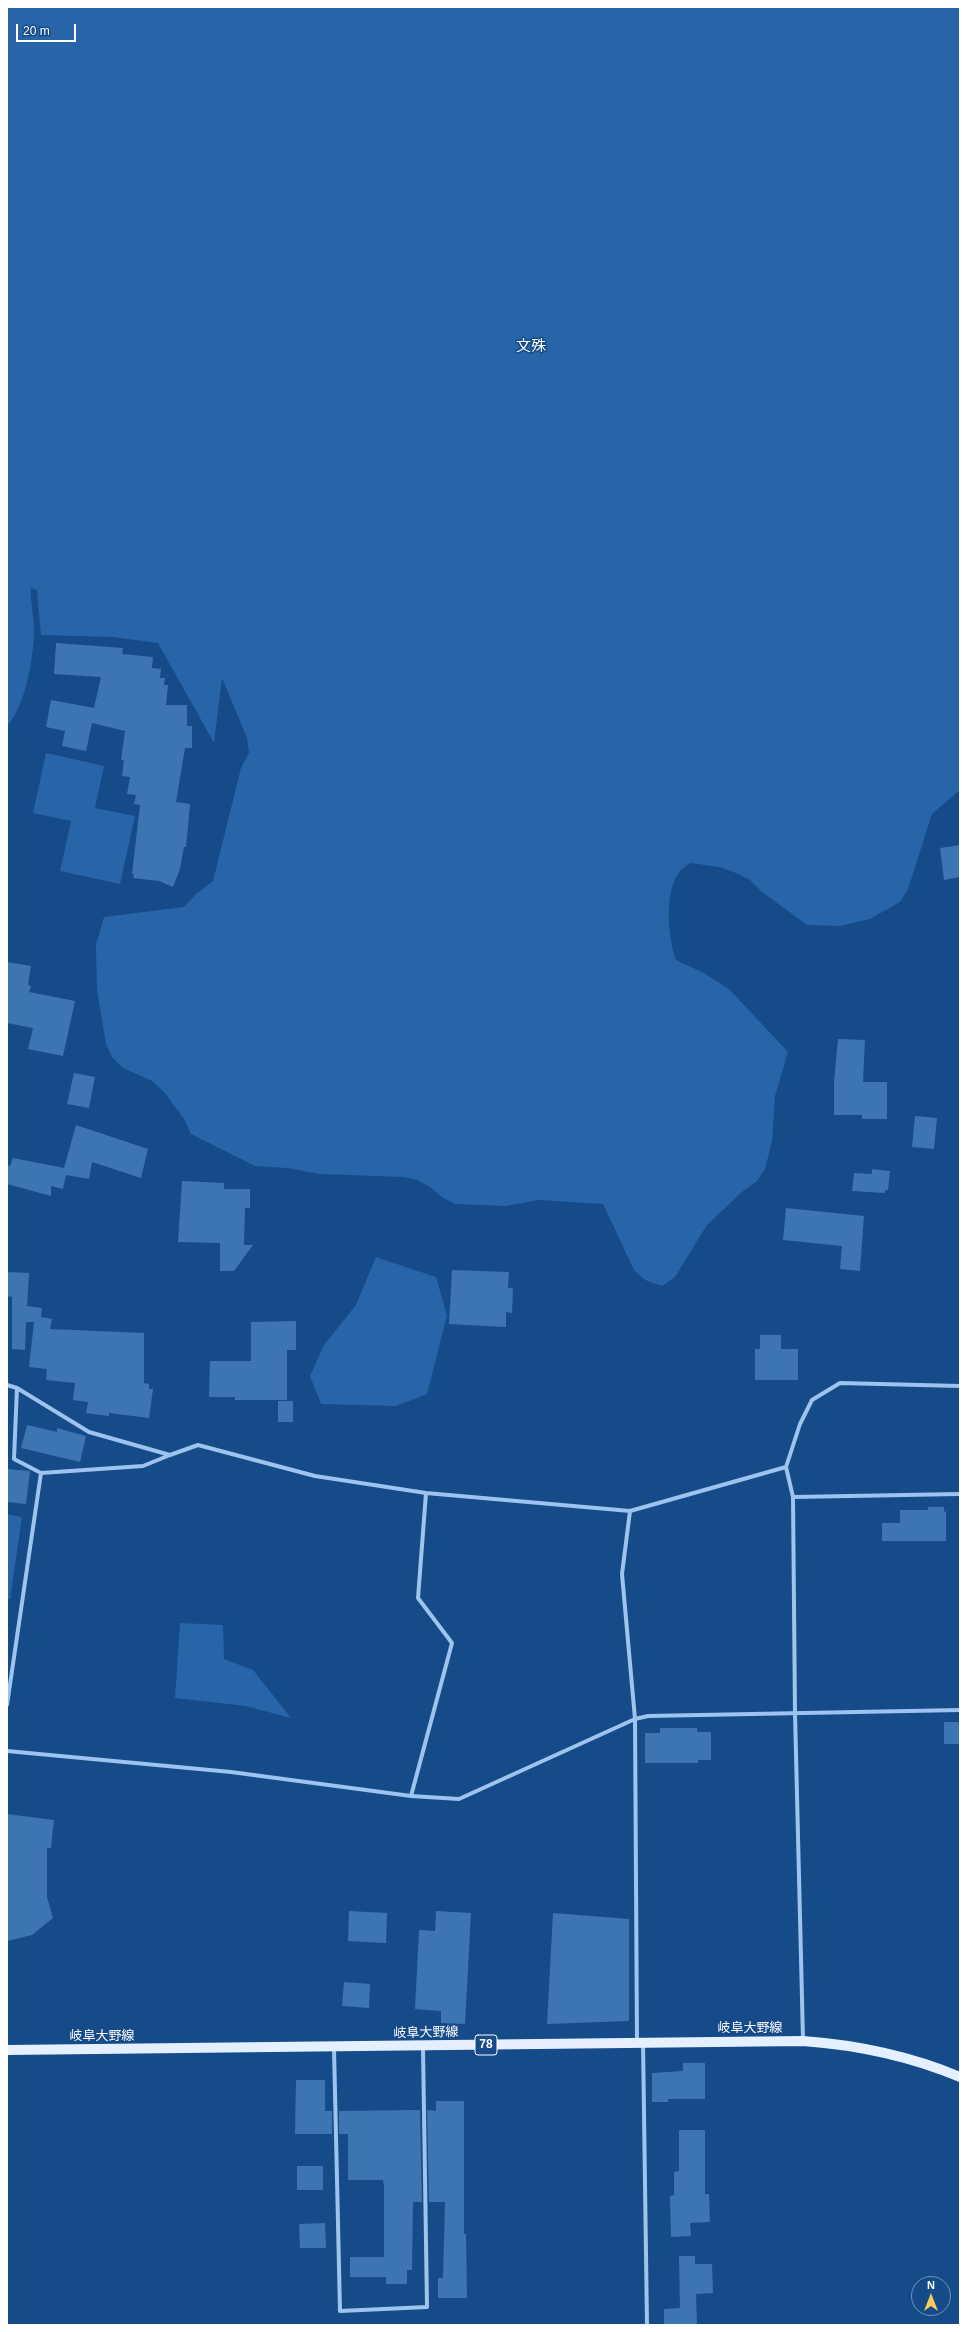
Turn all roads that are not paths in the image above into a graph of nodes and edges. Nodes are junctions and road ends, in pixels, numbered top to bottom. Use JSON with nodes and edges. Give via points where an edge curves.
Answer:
{"nodes":[{"id":1,"x":7,"y":1385,"type":"edge"},
{"id":2,"x":960,"y":1386,"type":"edge"},
{"id":3,"x":17,"y":1388,"type":"junction"},
{"id":4,"x":170,"y":1455,"type":"junction"},
{"id":5,"x":786,"y":1467,"type":"junction"},
{"id":6,"x":41,"y":1473,"type":"junction"},
{"id":7,"x":426,"y":1493,"type":"junction"},
{"id":8,"x":960,"y":1494,"type":"edge"},
{"id":9,"x":793,"y":1497,"type":"junction"},
{"id":10,"x":630,"y":1511,"type":"junction"},
{"id":11,"x":7,"y":1705,"type":"edge"},
{"id":12,"x":960,"y":1710,"type":"edge"},
{"id":13,"x":795,"y":1713,"type":"junction"},
{"id":14,"x":635,"y":1719,"type":"junction"},
{"id":15,"x":7,"y":1751,"type":"edge"},
{"id":16,"x":411,"y":1796,"type":"junction"},
{"id":17,"x":803,"y":2041,"type":"junction"},
{"id":18,"x":640,"y":2042,"type":"junction"},
{"id":19,"x":423,"y":2046,"type":"junction"},
{"id":20,"x":334,"y":2048,"type":"junction"},
{"id":21,"x":7,"y":2050,"type":"edge"},
{"id":22,"x":960,"y":2076,"type":"edge"},
{"id":23,"x":647,"y":2325,"type":"edge"}],
"edges":[{"from":1,"to":3,"type":"street"},
{"from":2,"to":5,"type":"street","via":[[840,1383],[812,1400],[800,1424]]},
{"from":3,"to":4,"type":"street","via":[[89,1432]]},
{"from":3,"to":6,"type":"street","via":[[14,1459]]},
{"from":4,"to":6,"type":"street","via":[[143,1466]]},
{"from":4,"to":7,"type":"street","via":[[198,1445],[315,1476]]},
{"from":5,"to":9,"type":"street"},
{"from":5,"to":10,"type":"street"},
{"from":6,"to":11,"type":"street"},
{"from":7,"to":10,"type":"street"},
{"from":7,"to":16,"type":"street","via":[[418,1598],[452,1643]]},
{"from":8,"to":9,"type":"street"},
{"from":9,"to":13,"type":"street"},
{"from":10,"to":14,"type":"street","via":[[622,1574]]},
{"from":12,"to":13,"type":"street"},
{"from":13,"to":14,"type":"street","via":[[648,1716]]},
{"from":13,"to":17,"type":"street"},
{"from":14,"to":16,"type":"street","via":[[459,1799]]},
{"from":14,"to":18,"type":"street"},
{"from":15,"to":16,"type":"street","via":[[232,1772]]},
{"from":17,"to":18,"type":"main road","name":"岐阜大野線","number":"78"},
{"from":17,"to":22,"type":"main road","name":"岐阜大野線","number":"78","via":[[840,2044],[882,2052],[930,2064]]},
{"from":18,"to":19,"type":"main road","name":"岐阜大野線","number":"78"},
{"from":18,"to":23,"type":"street"},
{"from":19,"to":20,"type":"main road","name":"岐阜大野線","number":"78"},
{"from":19,"to":20,"type":"street","via":[[427,2307],[340,2311]]},
{"from":20,"to":21,"type":"main road","name":"岐阜大野線","number":"78"}]}
